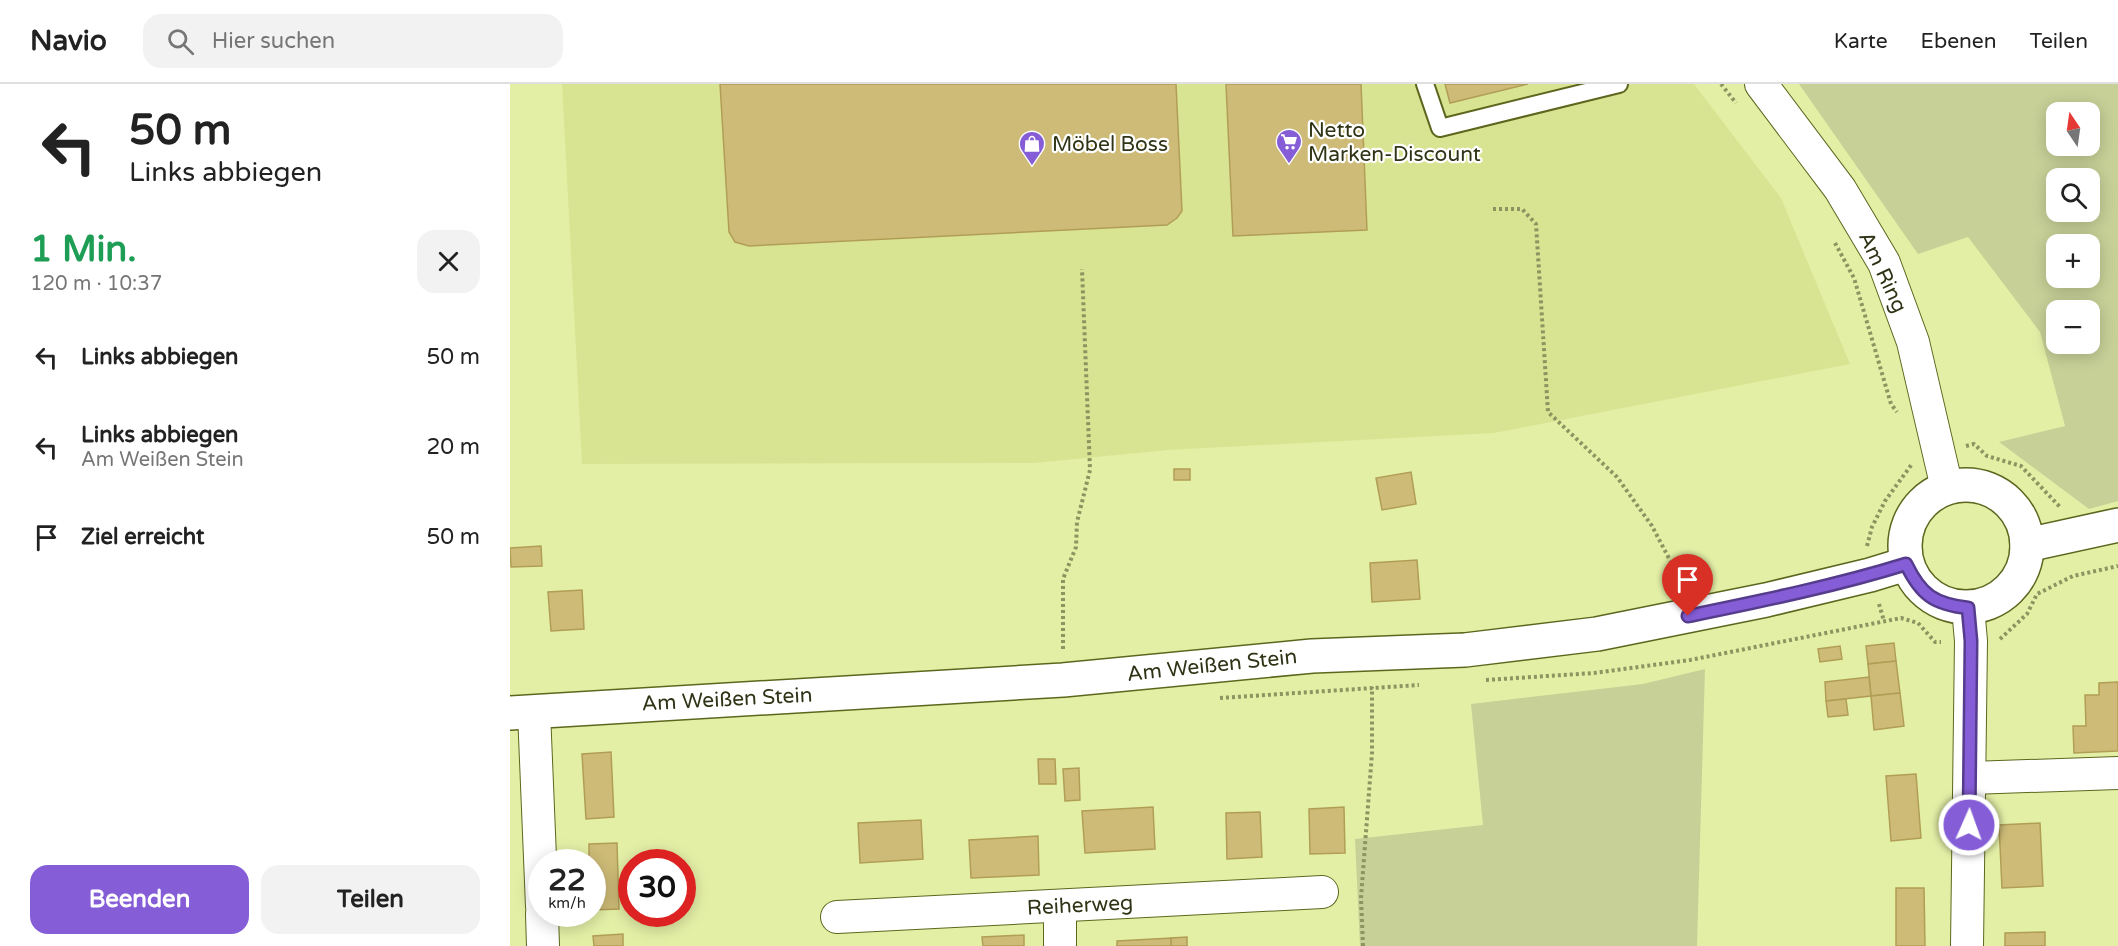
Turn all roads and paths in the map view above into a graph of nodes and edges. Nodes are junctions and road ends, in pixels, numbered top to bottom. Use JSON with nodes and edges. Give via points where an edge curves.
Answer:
{"nodes":[{"id":1,"x":1425,"y":84,"type":"edge"},
{"id":2,"x":1619,"y":84,"type":"edge"},
{"id":3,"x":1721,"y":84,"type":"edge"},
{"id":4,"x":1761,"y":84,"type":"edge"},
{"id":5,"x":1742,"y":111,"type":"dead end"},
{"id":6,"x":1493,"y":210,"type":"dead end"},
{"id":7,"x":1832,"y":237,"type":"dead end"},
{"id":8,"x":1082,"y":269,"type":"dead end"},
{"id":9,"x":1898,"y":413,"type":"dead end"},
{"id":10,"x":1974,"y":444,"type":"dead end"},
{"id":11,"x":1914,"y":460,"type":"dead end"},
{"id":12,"x":1947,"y":488,"type":"junction"},
{"id":13,"x":2068,"y":514,"type":"dead end"},
{"id":14,"x":2118,"y":525,"type":"edge"},
{"id":15,"x":2027,"y":546,"type":"junction"},
{"id":16,"x":1864,"y":553,"type":"dead end"},
{"id":17,"x":1906,"y":564,"type":"junction"},
{"id":18,"x":2118,"y":566,"type":"edge"},
{"id":19,"x":1687,"y":595,"type":"dead end"},
{"id":20,"x":1968,"y":608,"type":"junction"},
{"id":21,"x":2001,"y":639,"type":"dead end"},
{"id":22,"x":1372,"y":653,"type":"junction"},
{"id":23,"x":1064,"y":680,"type":"junction"},
{"id":24,"x":522,"y":712,"type":"edge"},
{"id":25,"x":2118,"y":773,"type":"edge"},
{"id":26,"x":1971,"y":778,"type":"junction"},
{"id":27,"x":536,"y":849,"type":"edge"},
{"id":28,"x":1322,"y":892,"type":"dead end"},
{"id":29,"x":1060,"y":906,"type":"junction"},
{"id":30,"x":837,"y":917,"type":"dead end"},
{"id":31,"x":542,"y":927,"type":"edge"},
{"id":32,"x":543,"y":946,"type":"edge"},
{"id":33,"x":1060,"y":946,"type":"edge"},
{"id":34,"x":1363,"y":946,"type":"edge"},
{"id":35,"x":1967,"y":946,"type":"edge"}],
"edges":[{"from":1,"to":2,"type":"lane","via":[[1440,128]]},
{"from":3,"to":5,"type":"path"},
{"from":4,"to":12,"type":"street","name":"Am Ring","via":[[1840,189],[1884,263],[1913,342]]},
{"from":6,"to":19,"type":"path","via":[[1522,209],[1536,224],[1548,412],[1617,477],[1652,526]]},
{"from":7,"to":9,"type":"path","via":[[1854,278]]},
{"from":8,"to":23,"type":"path","via":[[1090,470],[1077,522],[1076,547],[1063,579]]},
{"from":10,"to":13,"type":"path","via":[[1987,456],[2021,466]]},
{"from":11,"to":16,"type":"path","via":[[1885,501]]},
{"from":12,"to":15,"type":"street","via":[[1966,485],[2002,496],[2024,526]]},
{"from":12,"to":17,"type":"street","via":[[1916,509],[1907,527]]},
{"from":14,"to":15,"type":"street"},
{"from":15,"to":20,"type":"street","via":[[2025,564],[2016,582],[1987,604]]},
{"from":17,"to":20,"type":"street","via":[[1929,597]]},
{"from":17,"to":22,"type":"street","name":"Am Weißen Stein","via":[[1766,600],[1597,634],[1465,650]]},
{"from":18,"to":21,"type":"path","via":[[2073,576],[2037,594],[2027,614]]},
{"from":20,"to":26,"type":"street"},
{"from":22,"to":23,"type":"street","name":"Am Weißen Stein"},
{"from":22,"to":34,"type":"path","via":[[1372,753],[1362,898]]},
{"from":23,"to":24,"type":"street","name":"Am Weißen Stein"},
{"from":24,"to":27,"type":"street"},
{"from":25,"to":26,"type":"street"},
{"from":26,"to":35,"type":"street"},
{"from":28,"to":29,"type":"street","name":"Reiherweg"},
{"from":29,"to":30,"type":"street","name":"Reiherweg"},
{"from":29,"to":33,"type":"street"},
{"from":31,"to":32,"type":"street"}]}
